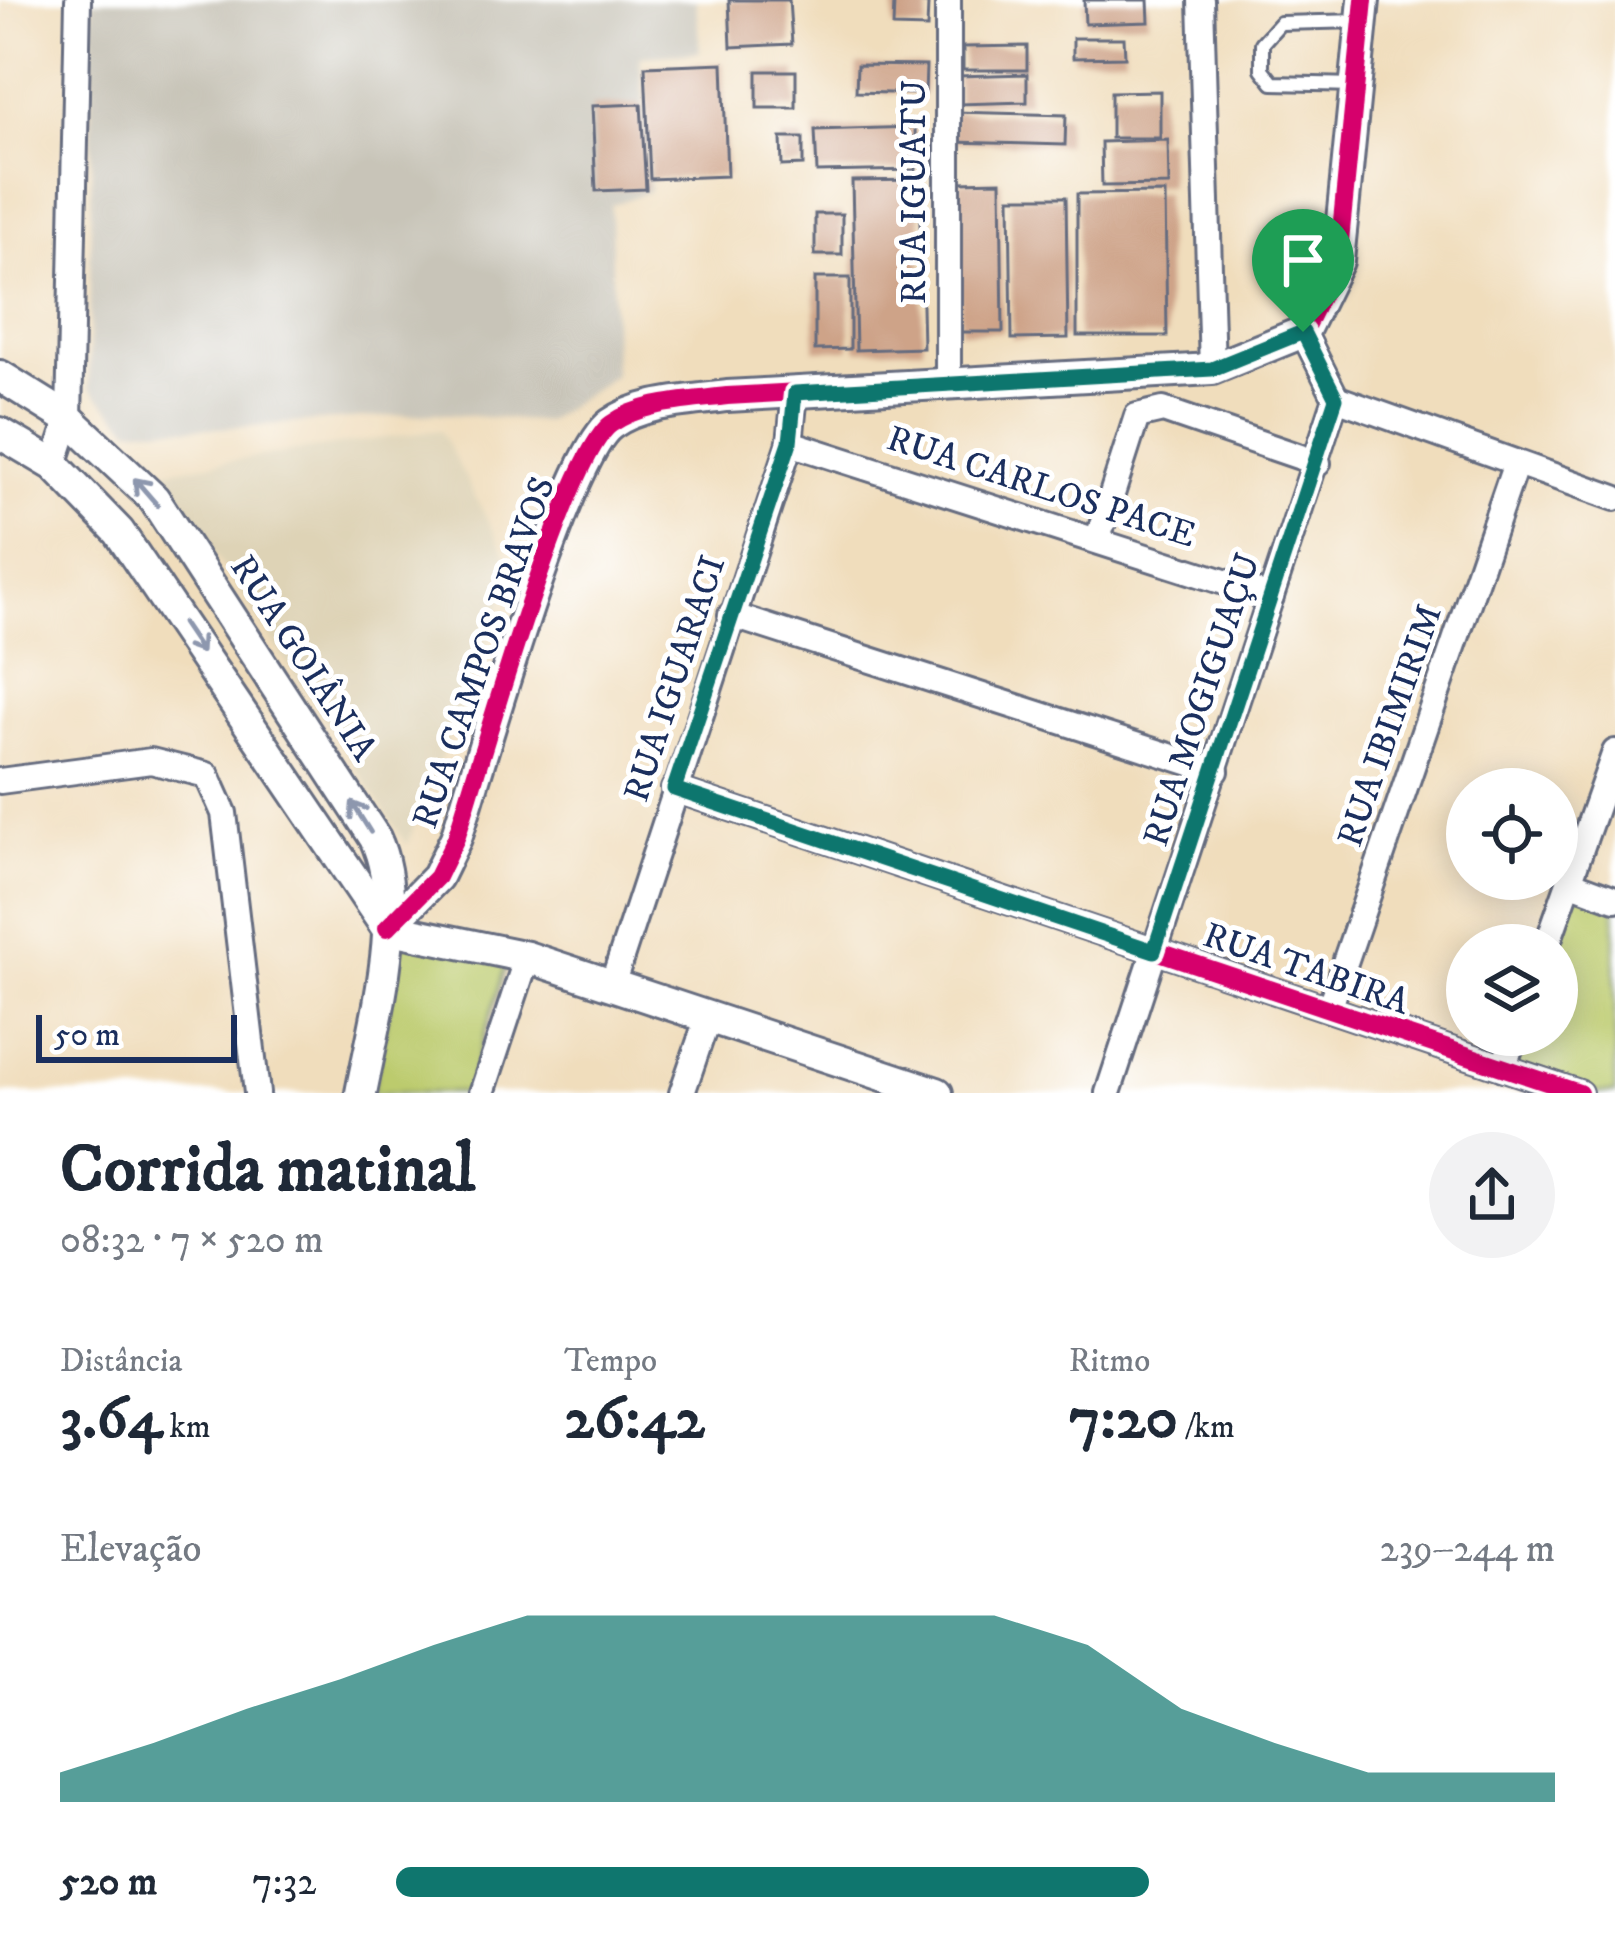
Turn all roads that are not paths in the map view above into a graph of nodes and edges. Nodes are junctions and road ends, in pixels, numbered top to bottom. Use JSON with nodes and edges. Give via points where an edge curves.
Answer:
{"nodes":[{"id":1,"x":78,"y":0,"type":"edge"},
{"id":2,"x":948,"y":0,"type":"edge"},
{"id":3,"x":1201,"y":0,"type":"edge"},
{"id":4,"x":1363,"y":11,"type":"edge"},
{"id":5,"x":1356,"y":85,"type":"junction"},
{"id":6,"x":1303,"y":332,"type":"junction"},
{"id":7,"x":1212,"y":369,"type":"junction"},
{"id":8,"x":0,"y":376,"type":"edge"},
{"id":9,"x":948,"y":385,"type":"junction"},
{"id":10,"x":795,"y":393,"type":"junction"},
{"id":11,"x":1336,"y":398,"type":"junction"},
{"id":12,"x":69,"y":419,"type":"junction"},
{"id":13,"x":0,"y":433,"type":"edge"},
{"id":14,"x":790,"y":442,"type":"junction"},
{"id":15,"x":1318,"y":463,"type":"junction"},
{"id":16,"x":1516,"y":463,"type":"junction"},
{"id":17,"x":54,"y":464,"type":"junction"},
{"id":18,"x":1615,"y":498,"type":"edge"},
{"id":19,"x":1098,"y":538,"type":"junction"},
{"id":20,"x":1271,"y":597,"type":"junction"},
{"id":21,"x":731,"y":615,"type":"junction"},
{"id":22,"x":1615,"y":752,"type":"edge"},
{"id":23,"x":1216,"y":771,"type":"junction"},
{"id":24,"x":0,"y":781,"type":"edge"},
{"id":25,"x":674,"y":789,"type":"junction"},
{"id":26,"x":1578,"y":857,"type":"edge"},
{"id":27,"x":1578,"y":885,"type":"edge"},
{"id":28,"x":1615,"y":899,"type":"edge"},
{"id":29,"x":387,"y":928,"type":"junction"},
{"id":30,"x":1154,"y":951,"type":"junction"},
{"id":31,"x":527,"y":957,"type":"junction"},
{"id":32,"x":612,"y":985,"type":"junction"},
{"id":33,"x":1329,"y":1010,"type":"junction"},
{"id":34,"x":708,"y":1017,"type":"junction"},
{"id":35,"x":1507,"y":1056,"type":"edge"},
{"id":36,"x":1503,"y":1067,"type":"junction"},
{"id":37,"x":879,"y":1084,"type":"edge"},
{"id":38,"x":257,"y":1093,"type":"edge"},
{"id":39,"x":361,"y":1093,"type":"edge"},
{"id":40,"x":482,"y":1093,"type":"edge"},
{"id":41,"x":682,"y":1093,"type":"edge"},
{"id":42,"x":937,"y":1093,"type":"edge"},
{"id":43,"x":1108,"y":1093,"type":"edge"},
{"id":44,"x":1579,"y":1093,"type":"edge"}],
"edges":[{"from":1,"to":12,"type":"street"},
{"from":2,"to":9,"type":"street","name":"RUA IGUATU"},
{"from":3,"to":7,"type":"street"},
{"from":4,"to":5,"type":"street"},
{"from":4,"to":5,"type":"lane","via":[[1280,22],[1262,43],[1262,69],[1273,82]]},
{"from":5,"to":6,"type":"street","via":[[1337,261]]},
{"from":6,"to":7,"type":"street","name":"RUA CAMPOS BRAVOS"},
{"from":6,"to":11,"type":"street"},
{"from":7,"to":9,"type":"street","name":"RUA CAMPOS BRAVOS"},
{"from":8,"to":12,"type":"street","name":"RUA GOIÂNIA"},
{"from":9,"to":10,"type":"street","name":"RUA CAMPOS BRAVOS"},
{"from":10,"to":14,"type":"street","name":"RUA IGUARACI"},
{"from":10,"to":29,"type":"street","name":"RUA CAMPOS BRAVOS","via":[[668,404],[635,412],[596,438],[567,496],[456,838],[432,883]]},
{"from":11,"to":15,"type":"street","name":"RUA MOGIGUAÇU"},
{"from":11,"to":16,"type":"street"},
{"from":12,"to":17,"type":"street"},
{"from":29,"to":12,"type":"street","name":"RUA GOIÂNIA","one_way":true,"via":[[383,856],[365,823],[177,531]]},
{"from":13,"to":17,"type":"street"},
{"from":14,"to":19,"type":"street","name":"RUA CARLOS PACE"},
{"from":14,"to":21,"type":"street","name":"RUA IGUARACI"},
{"from":15,"to":19,"type":"street","via":[[1162,410],[1136,416]]},
{"from":15,"to":20,"type":"street","name":"RUA MOGIGUAÇU"},
{"from":16,"to":18,"type":"street"},
{"from":16,"to":33,"type":"street","name":"RUA IBIMIRIM"},
{"from":17,"to":29,"type":"street","one_way":true,"via":[[119,532]]},
{"from":19,"to":20,"type":"street","name":"RUA CARLOS PACE"},
{"from":20,"to":23,"type":"street","name":"RUA MOGIGUAÇU"},
{"from":21,"to":23,"type":"street"},
{"from":21,"to":25,"type":"street","name":"RUA IGUARACI"},
{"from":22,"to":26,"type":"street"},
{"from":23,"to":30,"type":"street","name":"RUA MOGIGUAÇU"},
{"from":24,"to":38,"type":"street","via":[[151,761],[208,775],[224,813]]},
{"from":25,"to":30,"type":"street","name":"RUA TABIRA"},
{"from":25,"to":32,"type":"street","name":"RUA IGUARACI"},
{"from":27,"to":28,"type":"street"},
{"from":29,"to":31,"type":"street"},
{"from":29,"to":39,"type":"street","name":"RUA GOIÂNIA"},
{"from":30,"to":33,"type":"street","name":"RUA TABIRA"},
{"from":30,"to":43,"type":"street","name":"RUA MOGIGUAÇU"},
{"from":31,"to":32,"type":"street"},
{"from":31,"to":40,"type":"street"},
{"from":32,"to":34,"type":"street"},
{"from":33,"to":36,"type":"street","name":"RUA TABIRA"},
{"from":34,"to":37,"type":"street"},
{"from":34,"to":41,"type":"street"},
{"from":35,"to":36,"type":"street"},
{"from":36,"to":44,"type":"street","name":"RUA TABIRA"},
{"from":37,"to":42,"type":"street"}]}
